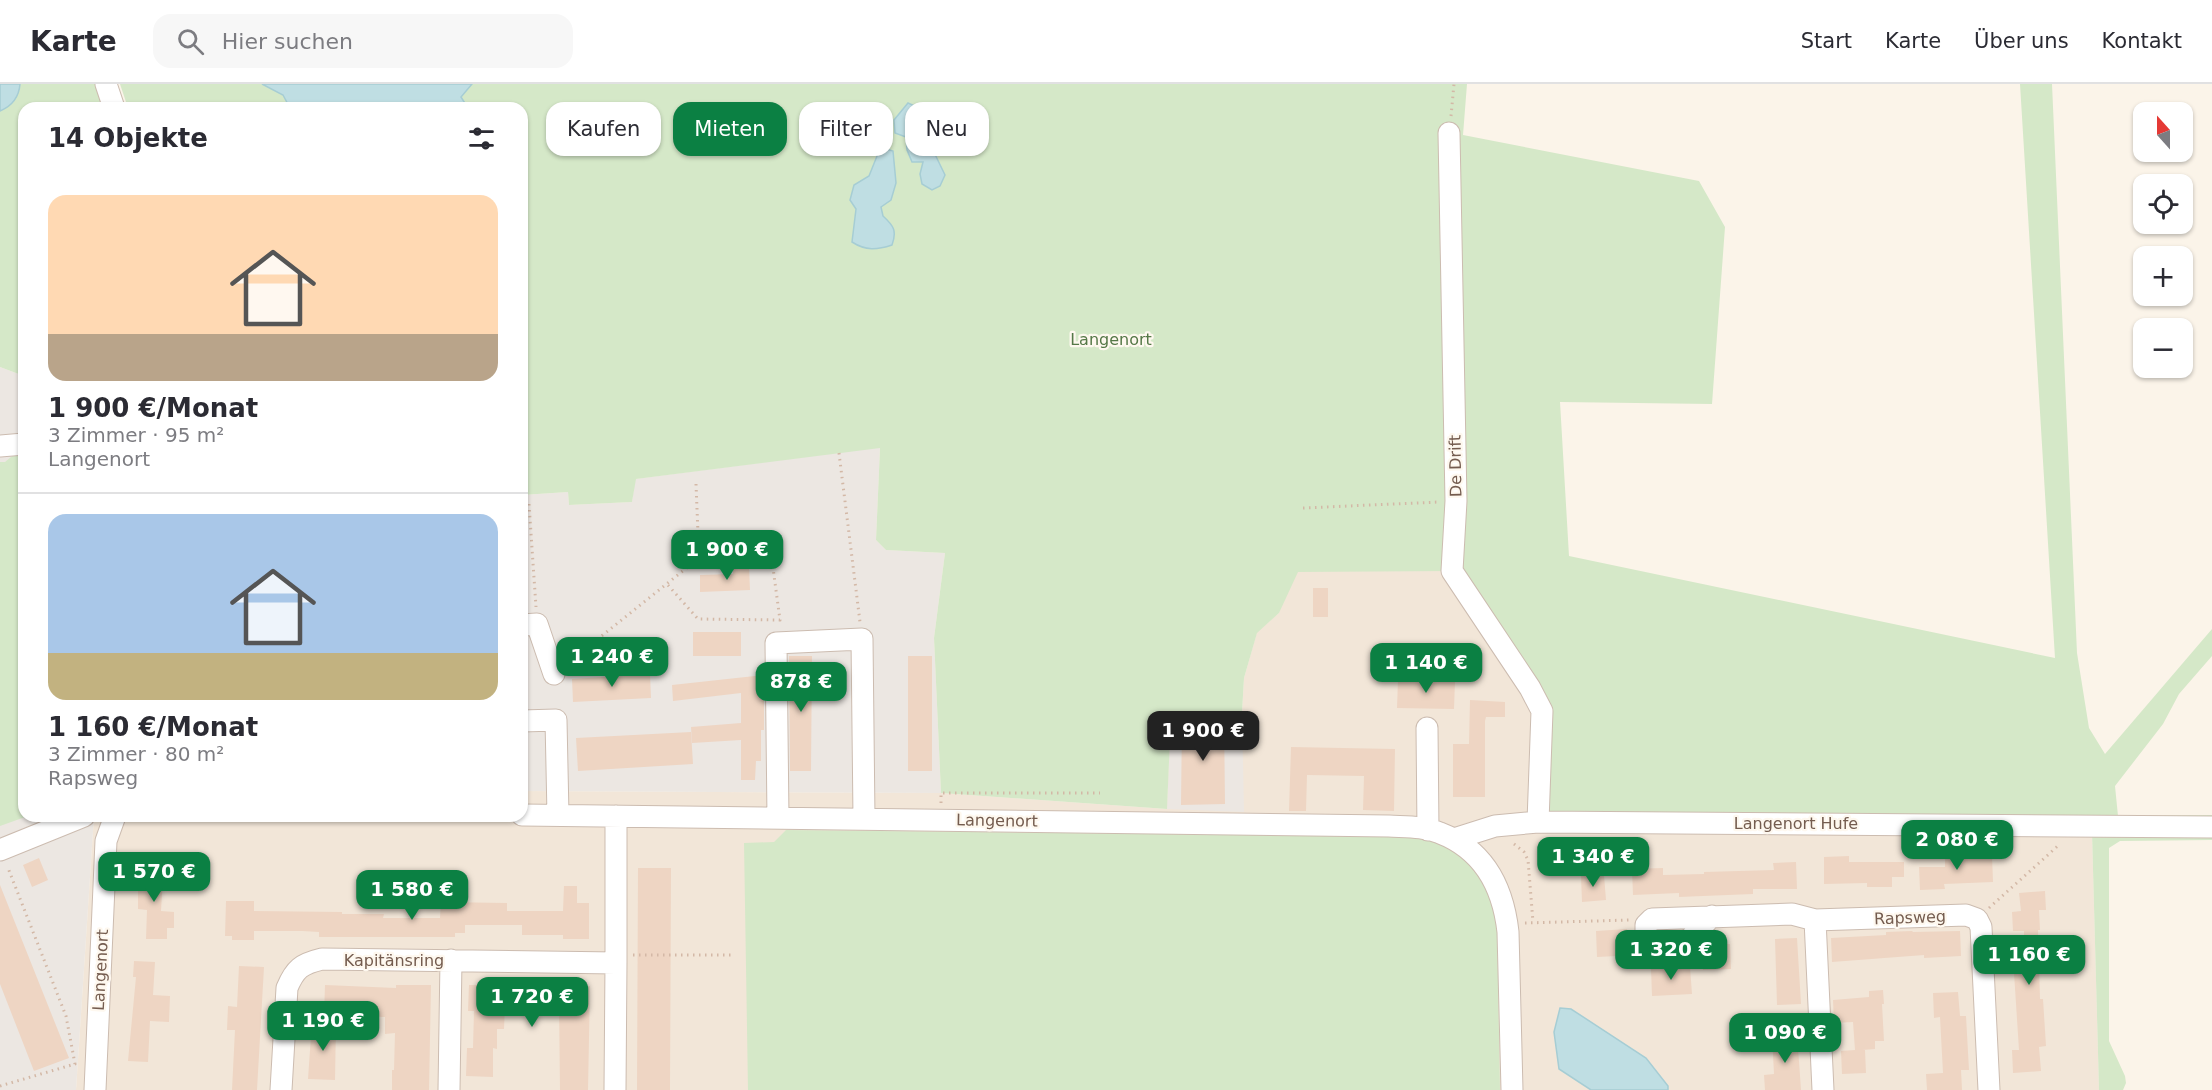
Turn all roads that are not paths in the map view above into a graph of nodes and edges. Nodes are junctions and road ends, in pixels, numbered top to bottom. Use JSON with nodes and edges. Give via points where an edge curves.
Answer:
{"nodes":[{"id":1,"x":106,"y":84,"type":"edge"},
{"id":2,"x":112,"y":102,"type":"edge"},
{"id":3,"x":1449,"y":133,"type":"road end"},
{"id":4,"x":18,"y":444,"type":"edge"},
{"id":5,"x":0,"y":446,"type":"edge"},
{"id":6,"x":529,"y":625,"type":"edge"},
{"id":7,"x":554,"y":674,"type":"road end"},
{"id":8,"x":528,"y":721,"type":"edge"},
{"id":9,"x":1427,"y":728,"type":"dead end"},
{"id":10,"x":528,"y":815,"type":"edge"},
{"id":11,"x":558,"y":815,"type":"junction"},
{"id":12,"x":616,"y":816,"type":"junction"},
{"id":13,"x":778,"y":818,"type":"junction"},
{"id":14,"x":864,"y":818,"type":"junction"},
{"id":15,"x":72,"y":822,"type":"edge"},
{"id":16,"x":113,"y":822,"type":"edge"},
{"id":17,"x":1538,"y":822,"type":"junction"},
{"id":18,"x":2212,"y":827,"type":"edge"},
{"id":19,"x":1428,"y":830,"type":"junction"},
{"id":20,"x":1460,"y":844,"type":"junction"},
{"id":21,"x":3,"y":855,"type":"edge"},
{"id":22,"x":1712,"y":916,"type":"junction"},
{"id":23,"x":1815,"y":920,"type":"junction"},
{"id":24,"x":616,"y":959,"type":"junction"},
{"id":25,"x":451,"y":960,"type":"junction"},
{"id":26,"x":95,"y":1090,"type":"edge"},
{"id":27,"x":281,"y":1090,"type":"edge"},
{"id":28,"x":449,"y":1090,"type":"edge"},
{"id":29,"x":615,"y":1090,"type":"edge"},
{"id":30,"x":1512,"y":1090,"type":"edge"},
{"id":31,"x":1824,"y":1090,"type":"edge"},
{"id":32,"x":1989,"y":1090,"type":"edge"}],
"edges":[{"from":1,"to":2,"type":"street"},
{"from":3,"to":17,"type":"street","name":"De Drift","via":[[1456,501],[1452,571],[1542,711]]},
{"from":4,"to":5,"type":"street"},
{"from":6,"to":7,"type":"street"},
{"from":8,"to":11,"type":"street","via":[[556,720]]},
{"from":9,"to":19,"type":"street"},
{"from":10,"to":11,"type":"street","name":"Langenort"},
{"from":11,"to":12,"type":"street","name":"Langenort"},
{"from":12,"to":13,"type":"street","name":"Langenort"},
{"from":12,"to":24,"type":"street"},
{"from":13,"to":14,"type":"street","name":"Langenort"},
{"from":13,"to":14,"type":"street","via":[[776,643],[862,639]]},
{"from":14,"to":19,"type":"street","name":"Langenort","via":[[1389,826]]},
{"from":15,"to":21,"type":"street"},
{"from":16,"to":26,"type":"street","name":"Langenort","via":[[106,841]]},
{"from":17,"to":18,"type":"street","name":"Langenort Hufe"},
{"from":17,"to":20,"type":"street","name":"Langenort Hufe","via":[[1495,826]]},
{"from":19,"to":20,"type":"street","name":"Langenort"},
{"from":20,"to":30,"type":"street","via":[[1484,864],[1505,907]]},
{"from":22,"to":22,"type":"street","name":"Rapsweg","via":[[1652,919],[1646,925],[1646,948],[1651,953],[1678,951]]},
{"from":22,"to":23,"type":"street","name":"Rapsweg","via":[[1792,914]]},
{"from":23,"to":31,"type":"street"},
{"from":23,"to":32,"type":"street","name":"Rapsweg","via":[[1966,915],[1977,919],[1981,927]]},
{"from":24,"to":25,"type":"street","name":"Kapitänsring"},
{"from":24,"to":29,"type":"street"},
{"from":25,"to":27,"type":"street","name":"Kapitänsring","via":[[305,963],[293,974],[287,988]]},
{"from":25,"to":28,"type":"street"}]}
